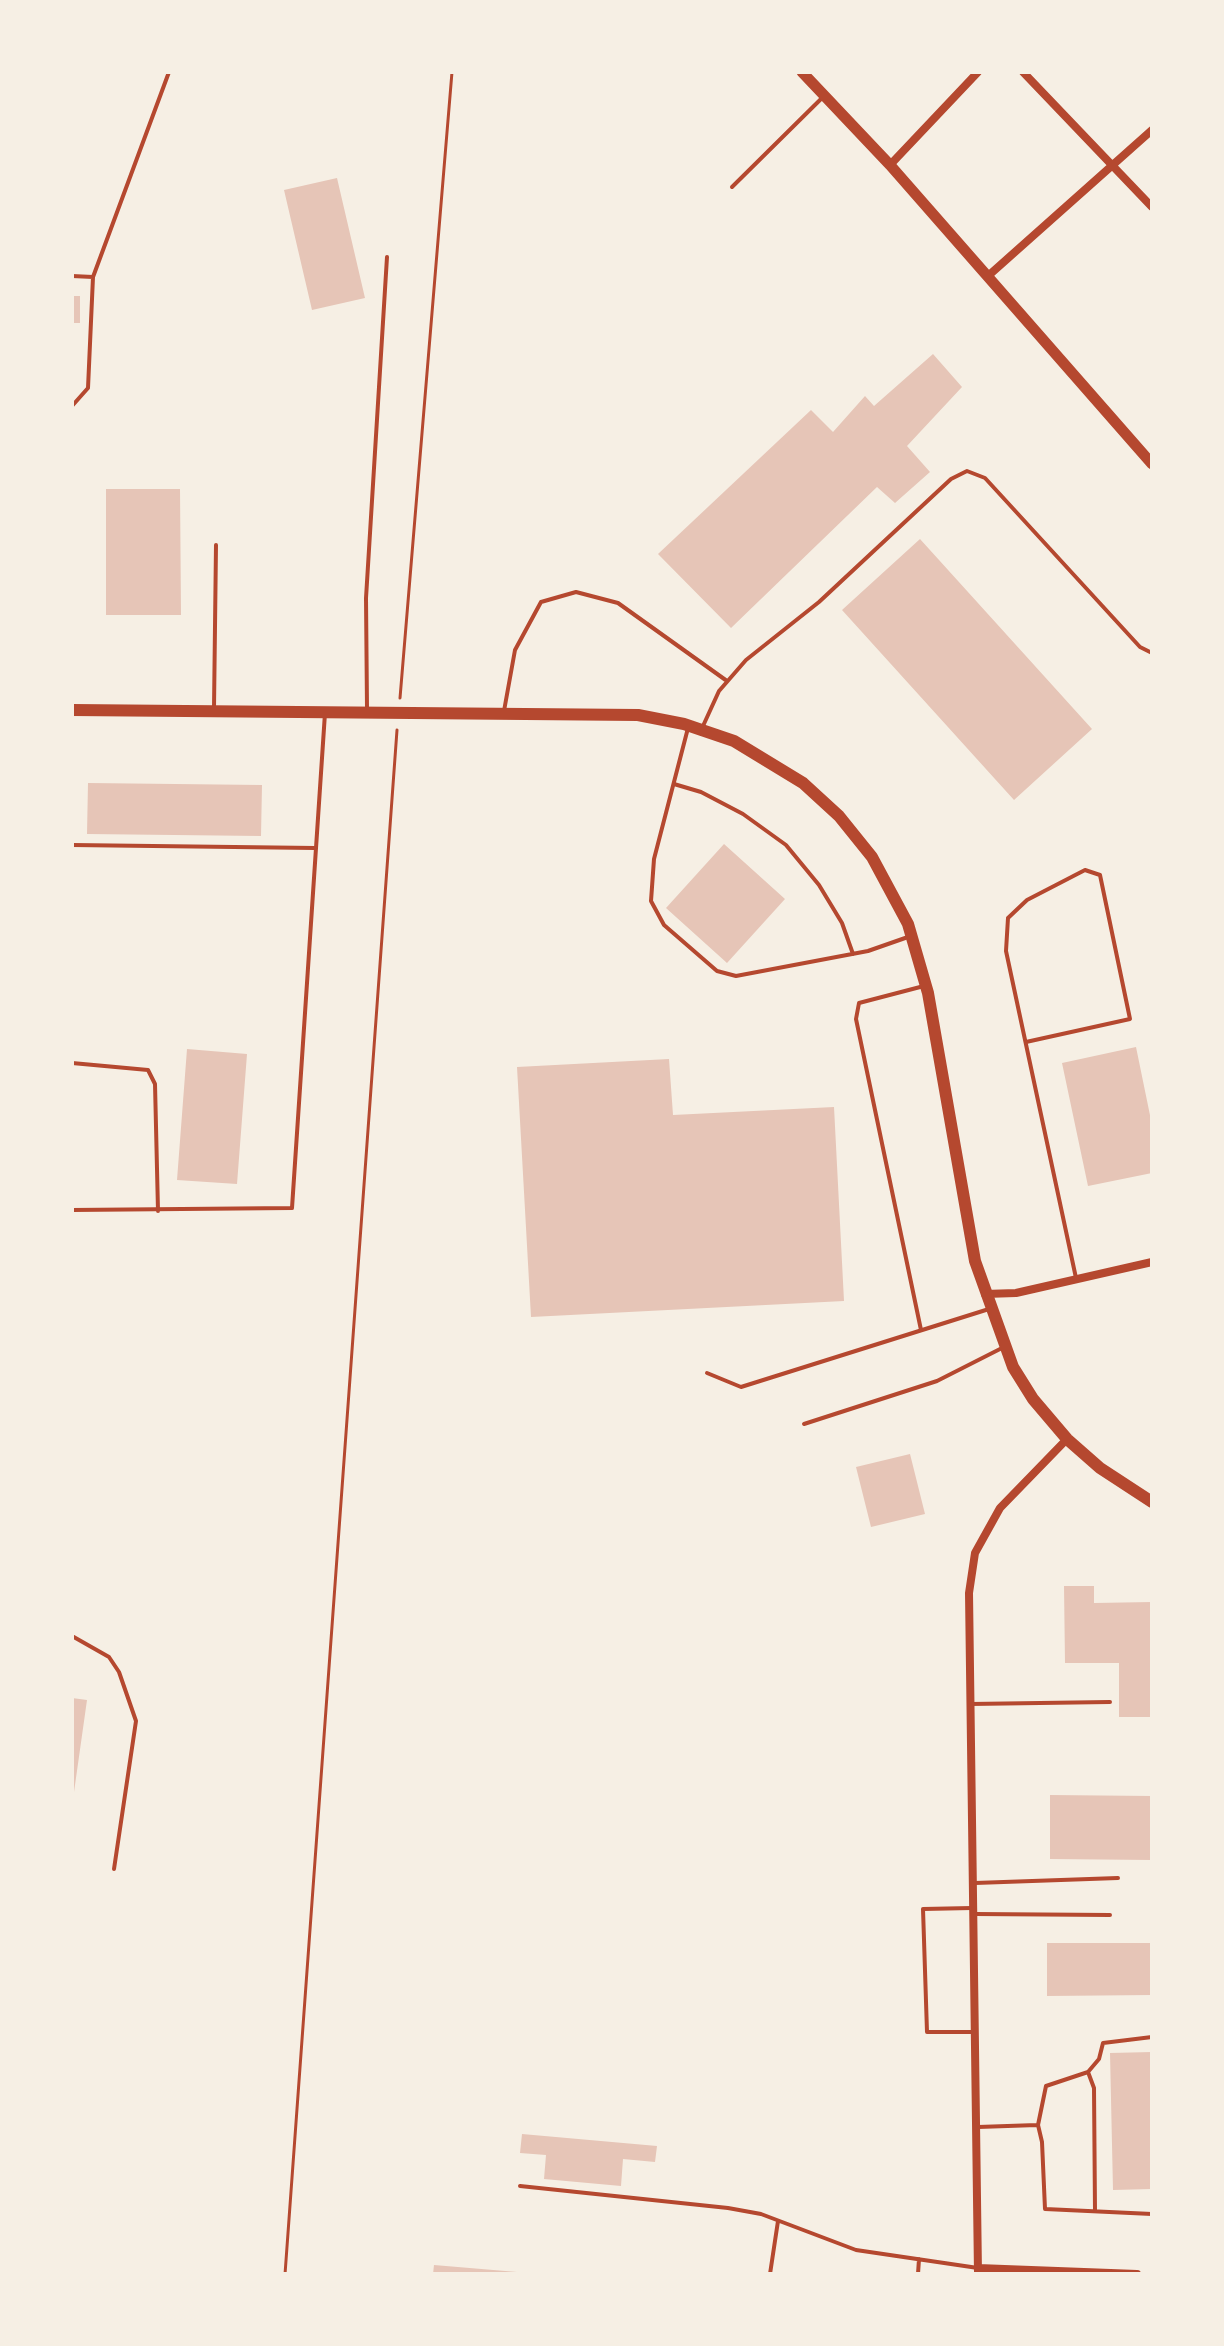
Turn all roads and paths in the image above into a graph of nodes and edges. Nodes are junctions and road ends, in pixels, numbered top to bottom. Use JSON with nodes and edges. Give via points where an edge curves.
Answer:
{"nodes":[{"id":1,"x":169,"y":72,"type":"edge"},
{"id":2,"x":452,"y":72,"type":"edge"},
{"id":3,"x":802,"y":72,"type":"edge"},
{"id":4,"x":978,"y":72,"type":"edge"},
{"id":5,"x":1023,"y":72,"type":"edge"},
{"id":6,"x":825,"y":96,"type":"junction"},
{"id":7,"x":1152,"y":130,"type":"edge"},
{"id":8,"x":1114,"y":164,"type":"junction"},
{"id":9,"x":890,"y":165,"type":"junction"},
{"id":10,"x":732,"y":187,"type":"dead end"},
{"id":11,"x":1152,"y":207,"type":"edge"},
{"id":12,"x":387,"y":257,"type":"dead end"},
{"id":13,"x":72,"y":276,"type":"edge"},
{"id":14,"x":988,"y":276,"type":"junction"},
{"id":15,"x":93,"y":277,"type":"junction"},
{"id":16,"x":72,"y":406,"type":"edge"},
{"id":17,"x":1152,"y":464,"type":"edge"},
{"id":18,"x":216,"y":545,"type":"dead end"},
{"id":19,"x":1152,"y":653,"type":"edge"},
{"id":20,"x":727,"y":681,"type":"junction"},
{"id":21,"x":72,"y":710,"type":"edge"},
{"id":22,"x":214,"y":710,"type":"junction"},
{"id":23,"x":325,"y":711,"type":"junction"},
{"id":24,"x":367,"y":711,"type":"junction"},
{"id":25,"x":399,"y":711,"type":"junction"},
{"id":26,"x":504,"y":711,"type":"junction"},
{"id":27,"x":695,"y":727,"type":"junction"},
{"id":28,"x":674,"y":784,"type":"junction"},
{"id":29,"x":72,"y":845,"type":"edge"},
{"id":30,"x":315,"y":848,"type":"junction"},
{"id":31,"x":912,"y":936,"type":"junction"},
{"id":32,"x":853,"y":954,"type":"junction"},
{"id":33,"x":926,"y":986,"type":"junction"},
{"id":34,"x":1026,"y":1042,"type":"junction"},
{"id":35,"x":72,"y":1063,"type":"edge"},
{"id":36,"x":72,"y":1210,"type":"edge"},
{"id":37,"x":158,"y":1211,"type":"junction"},
{"id":38,"x":1152,"y":1262,"type":"edge"},
{"id":39,"x":1076,"y":1278,"type":"junction"},
{"id":40,"x":984,"y":1294,"type":"junction"},
{"id":41,"x":989,"y":1309,"type":"junction"},
{"id":42,"x":921,"y":1330,"type":"junction"},
{"id":43,"x":1004,"y":1347,"type":"junction"},
{"id":44,"x":707,"y":1373,"type":"dead end"},
{"id":45,"x":804,"y":1424,"type":"dead end"},
{"id":46,"x":1067,"y":1439,"type":"junction"},
{"id":47,"x":1152,"y":1502,"type":"edge"},
{"id":48,"x":72,"y":1636,"type":"edge"},
{"id":49,"x":1110,"y":1702,"type":"dead end"},
{"id":50,"x":970,"y":1704,"type":"junction"},
{"id":51,"x":114,"y":1869,"type":"dead end"},
{"id":52,"x":1118,"y":1878,"type":"dead end"},
{"id":53,"x":972,"y":1883,"type":"junction"},
{"id":54,"x":972,"y":1911,"type":"junction"},
{"id":55,"x":1110,"y":1915,"type":"dead end"},
{"id":56,"x":974,"y":2032,"type":"junction"},
{"id":57,"x":1152,"y":2037,"type":"edge"},
{"id":58,"x":1088,"y":2072,"type":"junction"},
{"id":59,"x":1038,"y":2125,"type":"junction"},
{"id":60,"x":975,"y":2127,"type":"junction"},
{"id":61,"x":520,"y":2186,"type":"dead end"},
{"id":62,"x":1095,"y":2211,"type":"junction"},
{"id":63,"x":1152,"y":2214,"type":"edge"},
{"id":64,"x":778,"y":2221,"type":"junction"},
{"id":65,"x":919,"y":2259,"type":"junction"},
{"id":66,"x":978,"y":2271,"type":"edge"},
{"id":67,"x":285,"y":2274,"type":"edge"},
{"id":68,"x":770,"y":2274,"type":"edge"},
{"id":69,"x":918,"y":2274,"type":"edge"},
{"id":70,"x":1137,"y":2274,"type":"edge"}],
"edges":[{"from":1,"to":15,"type":"lane"},
{"from":2,"to":25,"type":"path"},
{"from":3,"to":6,"type":"street"},
{"from":4,"to":9,"type":"street"},
{"from":5,"to":8,"type":"street"},
{"from":6,"to":9,"type":"street"},
{"from":6,"to":10,"type":"lane"},
{"from":7,"to":8,"type":"street"},
{"from":8,"to":11,"type":"street"},
{"from":8,"to":14,"type":"street"},
{"from":9,"to":14,"type":"street"},
{"from":12,"to":24,"type":"lane","via":[[366,598]]},
{"from":13,"to":15,"type":"lane"},
{"from":14,"to":17,"type":"street"},
{"from":15,"to":16,"type":"lane","via":[[88,388]]},
{"from":18,"to":22,"type":"lane"},
{"from":19,"to":20,"type":"lane","via":[[1140,647],[985,478],[967,471],[951,479]]},
{"from":20,"to":26,"type":"lane","via":[[618,603],[576,592],[541,602],[515,650]]},
{"from":20,"to":27,"type":"lane"},
{"from":21,"to":22,"type":"main road"},
{"from":22,"to":23,"type":"main road"},
{"from":23,"to":24,"type":"main road"},
{"from":23,"to":30,"type":"lane"},
{"from":24,"to":25,"type":"main road"},
{"from":25,"to":26,"type":"main road"},
{"from":25,"to":67,"type":"path"},
{"from":26,"to":27,"type":"main road","via":[[615,713]]},
{"from":27,"to":28,"type":"lane"},
{"from":27,"to":31,"type":"main road","via":[[780,767],[839,816],[885,877]]},
{"from":28,"to":32,"type":"lane","via":[[743,814],[786,845],[819,885]]},
{"from":28,"to":32,"type":"lane","via":[[654,859],[651,901],[664,925],[717,971],[736,976]]},
{"from":29,"to":30,"type":"lane"},
{"from":30,"to":37,"type":"lane","via":[[292,1208]]},
{"from":31,"to":32,"type":"lane"},
{"from":31,"to":33,"type":"main road"},
{"from":33,"to":40,"type":"main road"},
{"from":33,"to":42,"type":"lane","via":[[859,1003],[856,1019]]},
{"from":34,"to":34,"type":"lane","via":[[1006,951],[1008,918],[1027,900],[1085,870],[1100,875],[1130,1019]]},
{"from":34,"to":39,"type":"lane"},
{"from":35,"to":37,"type":"lane","via":[[148,1070],[155,1084]]},
{"from":36,"to":37,"type":"lane"},
{"from":38,"to":39,"type":"street"},
{"from":39,"to":40,"type":"street","via":[[1016,1293]]},
{"from":40,"to":41,"type":"main road"},
{"from":41,"to":42,"type":"lane"},
{"from":41,"to":43,"type":"main road"},
{"from":42,"to":44,"type":"lane","via":[[741,1387]]},
{"from":43,"to":45,"type":"lane","via":[[937,1381]]},
{"from":43,"to":46,"type":"main road","via":[[1033,1399]]},
{"from":46,"to":47,"type":"main road"},
{"from":46,"to":50,"type":"street","via":[[1000,1508],[975,1553],[969,1593]]},
{"from":48,"to":51,"type":"lane","via":[[109,1657],[136,1721]]},
{"from":49,"to":50,"type":"lane"},
{"from":50,"to":53,"type":"street"},
{"from":52,"to":53,"type":"lane"},
{"from":53,"to":54,"type":"street"},
{"from":54,"to":55,"type":"lane"},
{"from":54,"to":56,"type":"street"},
{"from":54,"to":56,"type":"lane","via":[[923,1909],[927,2032]]},
{"from":56,"to":60,"type":"street"},
{"from":57,"to":58,"type":"lane","via":[[1103,2043]]},
{"from":58,"to":59,"type":"lane","via":[[1046,2086]]},
{"from":58,"to":62,"type":"lane","via":[[1094,2088]]},
{"from":59,"to":60,"type":"lane"},
{"from":59,"to":62,"type":"lane","via":[[1045,2209]]},
{"from":60,"to":66,"type":"street"},
{"from":61,"to":64,"type":"lane","via":[[728,2208]]},
{"from":62,"to":63,"type":"lane"},
{"from":64,"to":65,"type":"lane","via":[[856,2250]]},
{"from":64,"to":68,"type":"lane"},
{"from":65,"to":66,"type":"lane"},
{"from":65,"to":69,"type":"lane"},
{"from":66,"to":70,"type":"street"}]}
